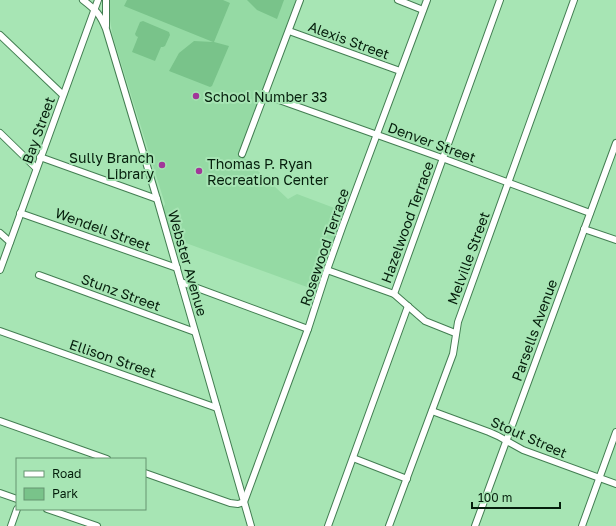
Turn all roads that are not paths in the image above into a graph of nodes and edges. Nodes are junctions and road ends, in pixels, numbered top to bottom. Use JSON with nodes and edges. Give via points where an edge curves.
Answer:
{"nodes":[{"id":1,"x":83,"y":0,"type":"edge"},
{"id":2,"x":98,"y":0,"type":"edge"},
{"id":3,"x":106,"y":0,"type":"edge"},
{"id":4,"x":300,"y":0,"type":"edge"},
{"id":5,"x":398,"y":0,"type":"edge"},
{"id":6,"x":427,"y":0,"type":"edge"},
{"id":7,"x":500,"y":0,"type":"edge"},
{"id":8,"x":574,"y":0,"type":"edge"},
{"id":9,"x":95,"y":9,"type":"junction"},
{"id":10,"x":423,"y":10,"type":"junction"},
{"id":11,"x":106,"y":29,"type":"junction"},
{"id":12,"x":289,"y":31,"type":"junction"},
{"id":13,"x":0,"y":35,"type":"edge"},
{"id":14,"x":400,"y":71,"type":"junction"},
{"id":15,"x":63,"y":95,"type":"junction"},
{"id":16,"x":265,"y":95,"type":"junction"},
{"id":17,"x":0,"y":133,"type":"edge"},
{"id":18,"x":377,"y":136,"type":"junction"},
{"id":19,"x":616,"y":143,"type":"edge"},
{"id":20,"x":242,"y":154,"type":"dead end"},
{"id":21,"x":40,"y":157,"type":"junction"},
{"id":22,"x":442,"y":158,"type":"junction"},
{"id":23,"x":36,"y":168,"type":"junction"},
{"id":24,"x":508,"y":182,"type":"junction"},
{"id":25,"x":157,"y":199,"type":"junction"},
{"id":26,"x":20,"y":213,"type":"junction"},
{"id":27,"x":590,"y":213,"type":"junction"},
{"id":28,"x":584,"y":229,"type":"junction"},
{"id":29,"x":0,"y":233,"type":"edge"},
{"id":30,"x":616,"y":240,"type":"edge"},
{"id":31,"x":10,"y":242,"type":"junction"},
{"id":32,"x":177,"y":268,"type":"junction"},
{"id":33,"x":0,"y":270,"type":"edge"},
{"id":34,"x":327,"y":270,"type":"junction"},
{"id":35,"x":39,"y":275,"type":"dead end"},
{"id":36,"x":181,"y":282,"type":"junction"},
{"id":37,"x":394,"y":294,"type":"junction"},
{"id":38,"x":408,"y":306,"type":"junction"},
{"id":39,"x":308,"y":328,"type":"junction"},
{"id":40,"x":0,"y":331,"type":"edge"},
{"id":41,"x":195,"y":332,"type":"junction"},
{"id":42,"x":455,"y":333,"type":"junction"},
{"id":43,"x":217,"y":408,"type":"junction"},
{"id":44,"x":432,"y":411,"type":"junction"},
{"id":45,"x":0,"y":421,"type":"edge"},
{"id":46,"x":616,"y":432,"type":"edge"},
{"id":47,"x":506,"y":440,"type":"junction"},
{"id":48,"x":104,"y":458,"type":"edge"},
{"id":49,"x":353,"y":458,"type":"junction"},
{"id":50,"x":146,"y":472,"type":"edge"},
{"id":51,"x":599,"y":478,"type":"junction"},
{"id":52,"x":407,"y":479,"type":"junction"},
{"id":53,"x":616,"y":484,"type":"edge"},
{"id":54,"x":0,"y":493,"type":"edge"},
{"id":55,"x":16,"y":499,"type":"edge"},
{"id":56,"x":244,"y":502,"type":"junction"},
{"id":57,"x":17,"y":510,"type":"edge"},
{"id":58,"x":50,"y":510,"type":"edge"},
{"id":59,"x":11,"y":526,"type":"edge"},
{"id":60,"x":97,"y":526,"type":"edge"},
{"id":61,"x":251,"y":526,"type":"edge"},
{"id":62,"x":328,"y":526,"type":"edge"},
{"id":63,"x":389,"y":526,"type":"edge"},
{"id":64,"x":475,"y":526,"type":"edge"},
{"id":65,"x":582,"y":526,"type":"edge"}],
"edges":[{"from":1,"to":9,"type":"street"},
{"from":2,"to":9,"type":"street","name":"Bay Street"},
{"from":3,"to":11,"type":"street"},
{"from":4,"to":12,"type":"street"},
{"from":5,"to":10,"type":"street"},
{"from":6,"to":10,"type":"street","name":"Rosewood Terrace"},
{"from":7,"to":22,"type":"street","name":"Hazelwood Terrace"},
{"from":8,"to":24,"type":"street","name":"Melville Street"},
{"from":9,"to":11,"type":"street","name":"Webster Avenue"},
{"from":9,"to":15,"type":"street","name":"Bay Street"},
{"from":10,"to":14,"type":"street","name":"Rosewood Terrace"},
{"from":11,"to":25,"type":"street","name":"Webster Avenue"},
{"from":12,"to":14,"type":"street","name":"Alexis Street"},
{"from":12,"to":16,"type":"street"},
{"from":13,"to":15,"type":"street"},
{"from":14,"to":18,"type":"street","name":"Rosewood Terrace"},
{"from":15,"to":21,"type":"street","name":"Bay Street"},
{"from":16,"to":18,"type":"street","name":"Denver Street"},
{"from":16,"to":20,"type":"street"},
{"from":17,"to":23,"type":"street"},
{"from":18,"to":22,"type":"street","name":"Denver Street"},
{"from":18,"to":34,"type":"street","name":"Rosewood Terrace"},
{"from":19,"to":27,"type":"street","name":"Parsells Avenue"},
{"from":21,"to":23,"type":"street","name":"Bay Street"},
{"from":21,"to":25,"type":"street"},
{"from":22,"to":24,"type":"street","name":"Denver Street"},
{"from":22,"to":37,"type":"street","name":"Hazelwood Terrace"},
{"from":23,"to":26,"type":"street","name":"Bay Street"},
{"from":24,"to":27,"type":"street","name":"Denver Street"},
{"from":24,"to":42,"type":"street","name":"Melville Street"},
{"from":25,"to":32,"type":"street","name":"Webster Avenue"},
{"from":26,"to":31,"type":"street","name":"Bay Street"},
{"from":26,"to":32,"type":"street","name":"Wendell Street"},
{"from":27,"to":28,"type":"street","name":"Parsells Avenue"},
{"from":28,"to":30,"type":"street"},
{"from":28,"to":47,"type":"street","name":"Parsells Avenue"},
{"from":29,"to":31,"type":"street"},
{"from":31,"to":33,"type":"street","name":"Bay Street"},
{"from":32,"to":36,"type":"street","name":"Webster Avenue"},
{"from":34,"to":37,"type":"street"},
{"from":34,"to":39,"type":"street","name":"Rosewood Terrace"},
{"from":35,"to":41,"type":"street","name":"Stunz Street"},
{"from":36,"to":39,"type":"street"},
{"from":36,"to":41,"type":"street","name":"Webster Avenue"},
{"from":37,"to":38,"type":"street"},
{"from":38,"to":42,"type":"street","via":[[425,321]]},
{"from":38,"to":49,"type":"street"},
{"from":39,"to":56,"type":"street","name":"Rosewood Terrace"},
{"from":40,"to":43,"type":"street","name":"Ellison Street"},
{"from":41,"to":43,"type":"street","name":"Webster Avenue"},
{"from":42,"to":44,"type":"street","name":"Melville Street","via":[[453,354]]},
{"from":43,"to":56,"type":"street","name":"Webster Avenue"},
{"from":44,"to":47,"type":"street","name":"Stout Street"},
{"from":44,"to":52,"type":"street","name":"Melville Street"},
{"from":45,"to":48,"type":"street"},
{"from":46,"to":51,"type":"street"},
{"from":47,"to":51,"type":"street","name":"Stout Street","via":[[523,450]]},
{"from":47,"to":64,"type":"street","name":"Parsells Avenue"},
{"from":49,"to":52,"type":"street"},
{"from":49,"to":62,"type":"street"},
{"from":50,"to":56,"type":"street","via":[[230,503]]},
{"from":51,"to":53,"type":"street","name":"Stout Street"},
{"from":51,"to":65,"type":"street"},
{"from":52,"to":63,"type":"street","name":"Melville Street"},
{"from":54,"to":55,"type":"street"},
{"from":56,"to":61,"type":"street","name":"Webster Avenue"},
{"from":57,"to":59,"type":"street"},
{"from":58,"to":60,"type":"street"}]}
